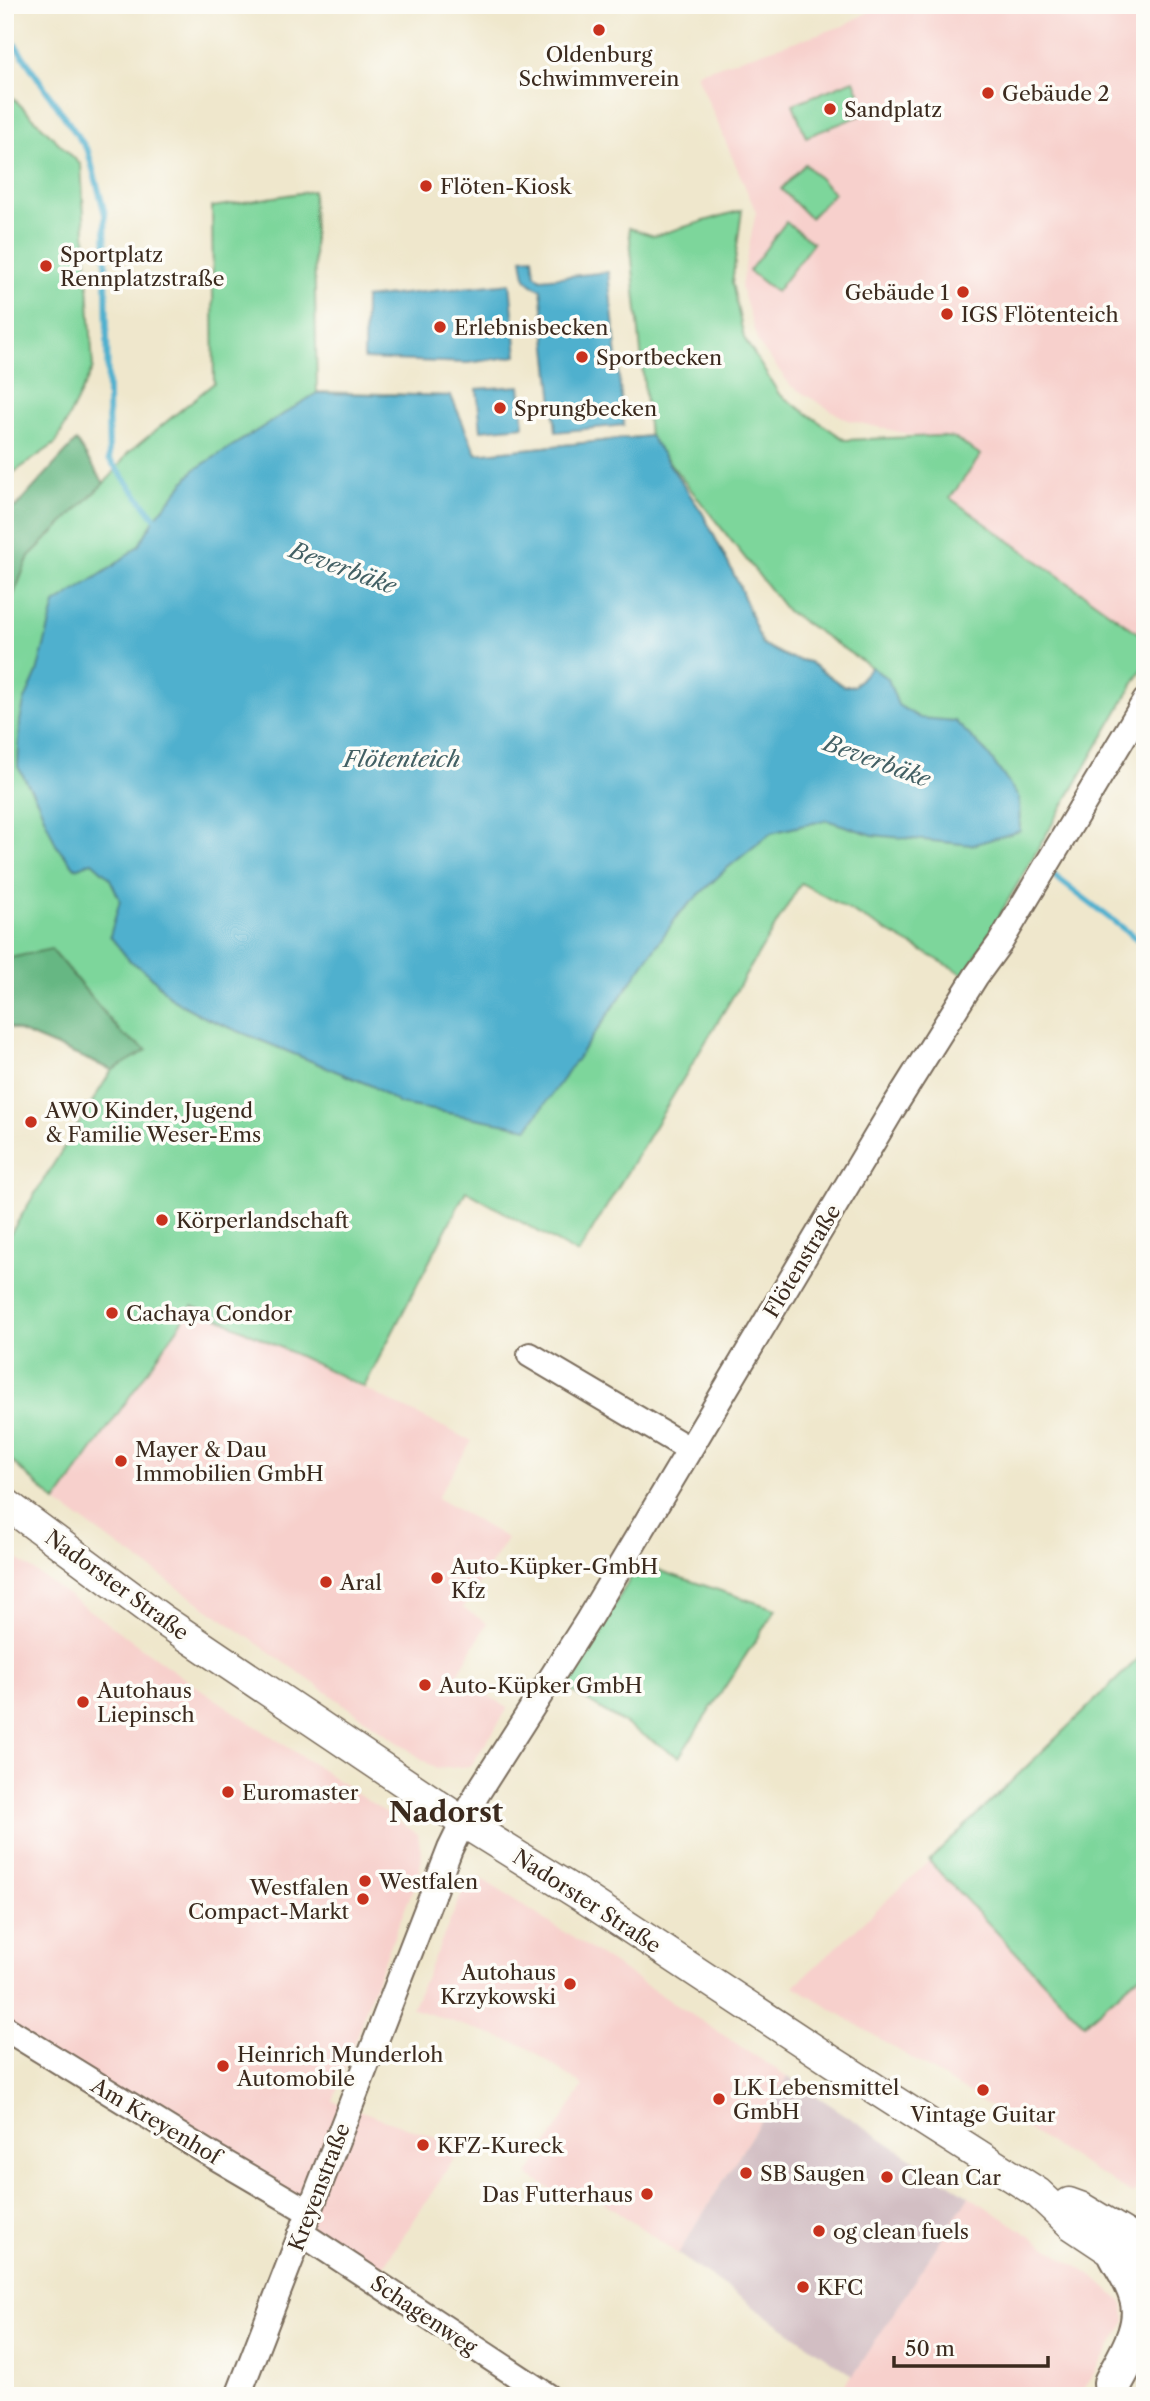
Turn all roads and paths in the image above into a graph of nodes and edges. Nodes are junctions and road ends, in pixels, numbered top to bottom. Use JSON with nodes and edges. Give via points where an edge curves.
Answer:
{"nodes":[{"id":1,"x":1145,"y":701,"type":"edge"},
{"id":2,"x":530,"y":1355,"type":"dead end"},
{"id":3,"x":689,"y":1449,"type":"junction"},
{"id":4,"x":5,"y":1503,"type":"edge"},
{"id":5,"x":463,"y":1822,"type":"junction"},
{"id":6,"x":5,"y":2028,"type":"edge"},
{"id":7,"x":305,"y":2222,"type":"junction"},
{"id":8,"x":1136,"y":2258,"type":"edge"},
{"id":9,"x":1145,"y":2351,"type":"edge"},
{"id":10,"x":1109,"y":2389,"type":"edge"},
{"id":11,"x":238,"y":2396,"type":"edge"},
{"id":12,"x":548,"y":2396,"type":"edge"}],
"edges":[{"from":1,"to":3,"type":"street","name":"Flötenstraße"},
{"from":2,"to":3,"type":"street"},
{"from":3,"to":5,"type":"street","name":"Flötenstraße"},
{"from":4,"to":5,"type":"street","name":"Nadorster Straße","via":[[163,1620]]},
{"from":5,"to":7,"type":"street","name":"Kreyenstraße"},
{"from":5,"to":8,"type":"street","name":"Nadorster Straße","via":[[1038,2193],[1072,2225]]},
{"from":6,"to":7,"type":"street","name":"Am Kreyenhof","via":[[208,2153]]},
{"from":7,"to":11,"type":"street","name":"Kreyenstraße"},
{"from":7,"to":12,"type":"street","name":"Schagenweg"},
{"from":8,"to":10,"type":"highway","via":[[1140,2320],[1132,2347]]},
{"from":9,"to":10,"type":"highway"}]}
